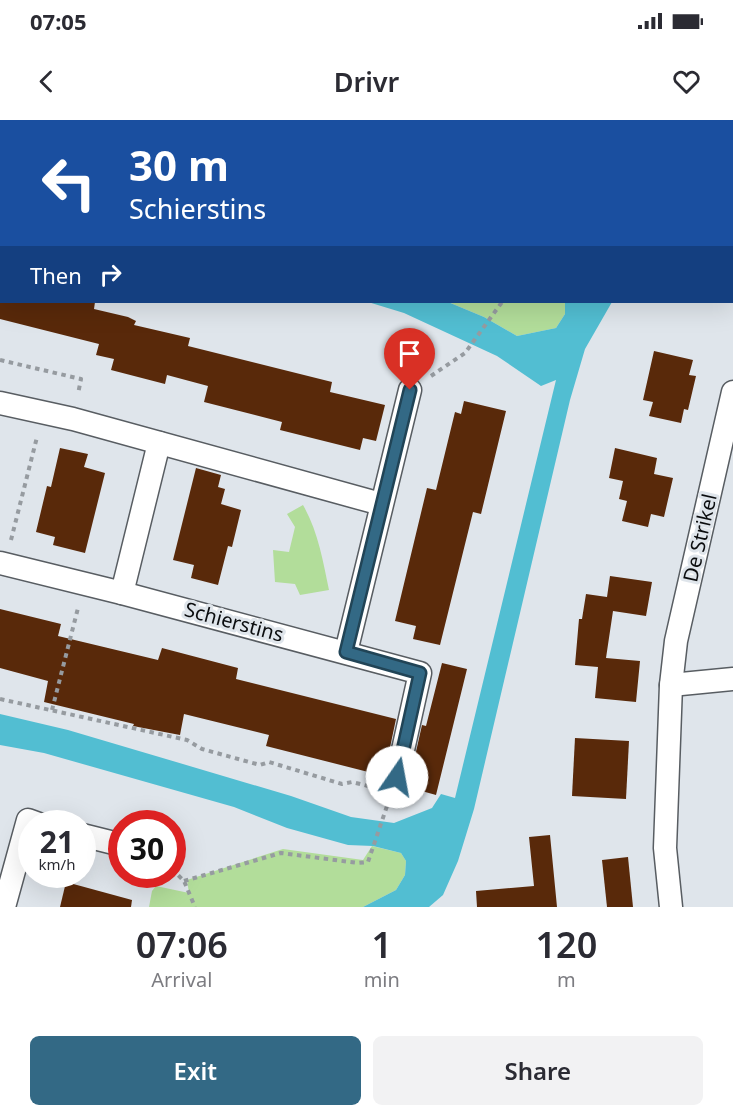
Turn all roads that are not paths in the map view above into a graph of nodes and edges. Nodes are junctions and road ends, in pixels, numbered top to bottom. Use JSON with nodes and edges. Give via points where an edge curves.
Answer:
{"nodes":[{"id":1,"x":410,"y":390,"type":"road end"},
{"id":2,"x":733,"y":392,"type":"edge"},
{"id":3,"x":0,"y":403,"type":"edge"},
{"id":4,"x":159,"y":443,"type":"junction"},
{"id":5,"x":381,"y":504,"type":"junction"},
{"id":6,"x":2,"y":564,"type":"edge"},
{"id":7,"x":122,"y":593,"type":"junction"},
{"id":8,"x":346,"y":652,"type":"junction"},
{"id":9,"x":733,"y":679,"type":"edge"},
{"id":10,"x":671,"y":685,"type":"junction"},
{"id":11,"x":389,"y":783,"type":"road end"},
{"id":12,"x":18,"y":856,"type":"edge"},
{"id":13,"x":4,"y":907,"type":"edge"},
{"id":14,"x":671,"y":907,"type":"edge"}],
"edges":[{"from":1,"to":5,"type":"street"},
{"from":2,"to":10,"type":"street","name":"De Strikel","via":[[676,640]]},
{"from":3,"to":4,"type":"street"},
{"from":4,"to":5,"type":"street"},
{"from":4,"to":7,"type":"street"},
{"from":5,"to":8,"type":"street"},
{"from":6,"to":7,"type":"street","name":"Schierstins"},
{"from":7,"to":8,"type":"street","name":"Schierstins"},
{"from":8,"to":11,"type":"street","name":"Schierstins","via":[[420,673]]},
{"from":9,"to":10,"type":"street"},
{"from":10,"to":14,"type":"street","name":"De Strikel","via":[[665,848]]},
{"from":12,"to":13,"type":"street"}]}
